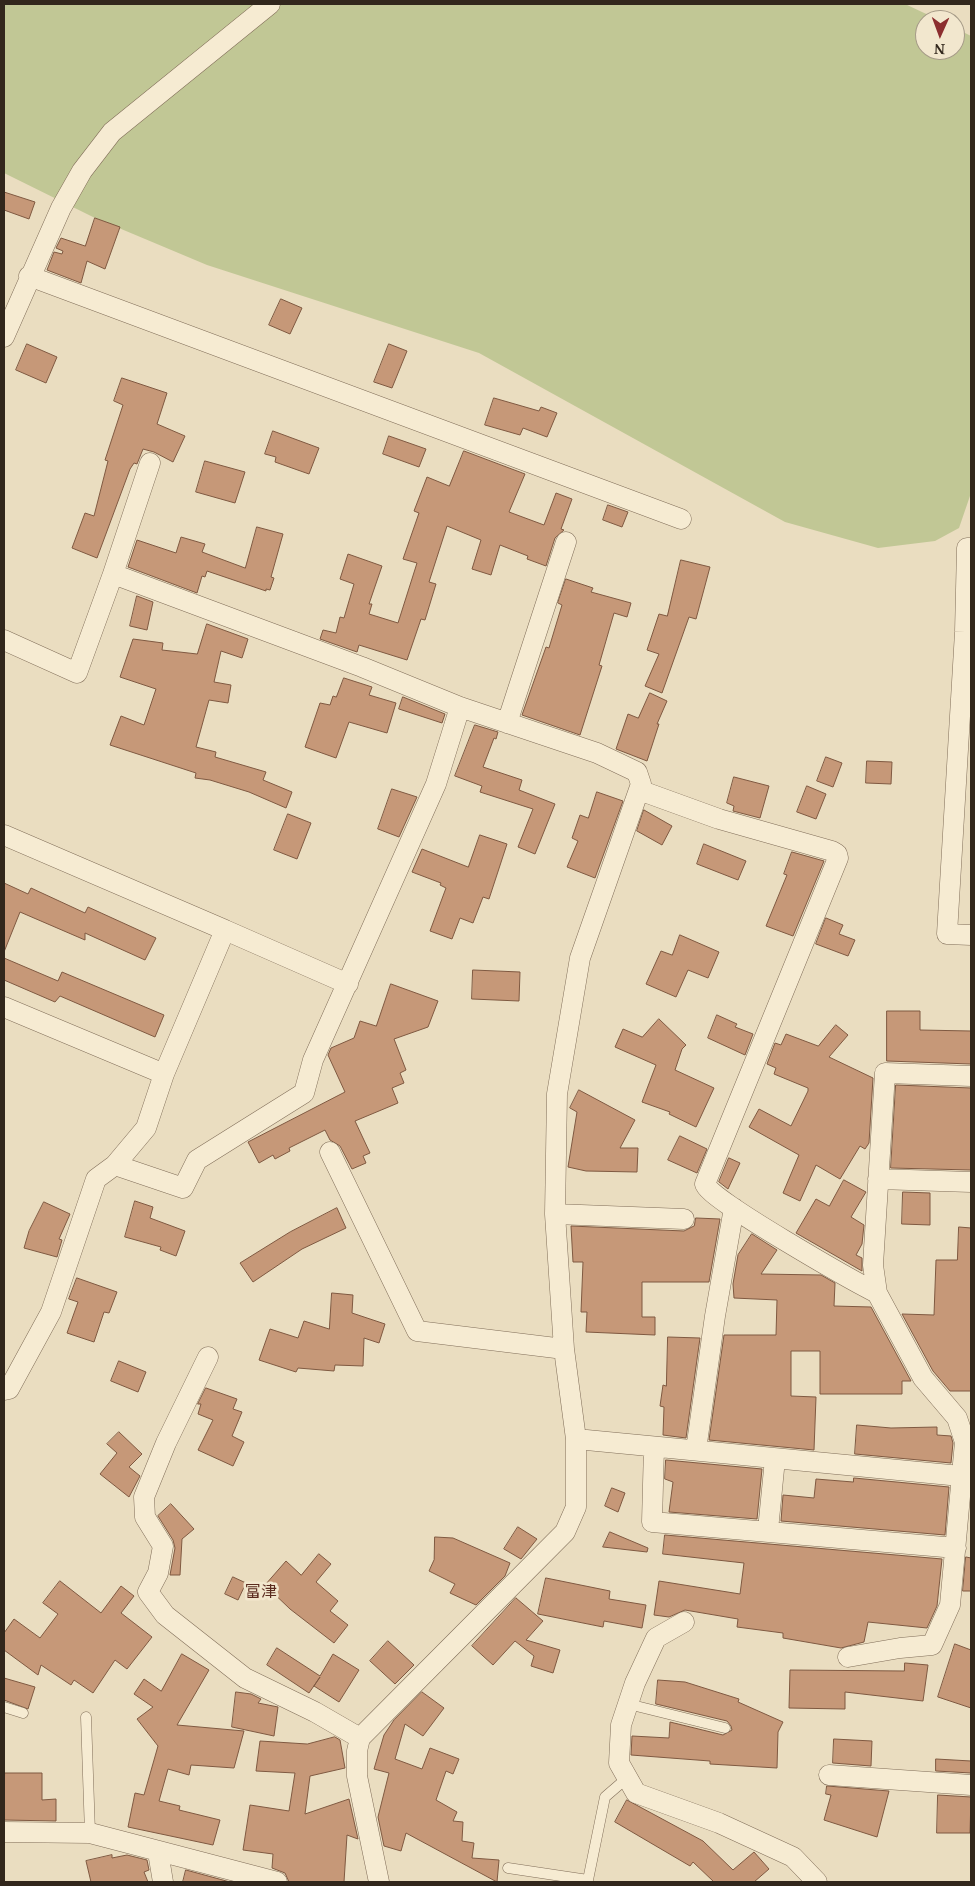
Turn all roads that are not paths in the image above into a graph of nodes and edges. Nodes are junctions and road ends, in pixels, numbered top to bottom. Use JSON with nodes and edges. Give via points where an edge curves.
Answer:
{"nodes":[{"id":1,"x":270,"y":4,"type":"edge"},
{"id":2,"x":29,"y":276,"type":"junction"},
{"id":3,"x":4,"y":337,"type":"edge"},
{"id":4,"x":150,"y":464,"type":"dead end"},
{"id":5,"x":681,"y":519,"type":"dead end"},
{"id":6,"x":566,"y":542,"type":"dead end"},
{"id":7,"x":971,"y":548,"type":"edge"},
{"id":8,"x":113,"y":574,"type":"junction"},
{"id":9,"x":968,"y":632,"type":"edge"},
{"id":10,"x":4,"y":640,"type":"edge"},
{"id":11,"x":460,"y":707,"type":"junction"},
{"id":12,"x":507,"y":723,"type":"junction"},
{"id":13,"x":964,"y":782,"type":"edge"},
{"id":14,"x":639,"y":790,"type":"junction"},
{"id":15,"x":4,"y":835,"type":"edge"},
{"id":16,"x":225,"y":930,"type":"junction"},
{"id":17,"x":971,"y":935,"type":"edge"},
{"id":18,"x":348,"y":984,"type":"junction"},
{"id":19,"x":4,"y":1007,"type":"edge"},
{"id":20,"x":164,"y":1074,"type":"junction"},
{"id":21,"x":971,"y":1076,"type":"edge"},
{"id":22,"x":330,"y":1152,"type":"dead end"},
{"id":23,"x":115,"y":1166,"type":"junction"},
{"id":24,"x":878,"y":1179,"type":"junction"},
{"id":25,"x":971,"y":1182,"type":"edge"},
{"id":26,"x":734,"y":1208,"type":"junction"},
{"id":27,"x":555,"y":1214,"type":"junction"},
{"id":28,"x":684,"y":1219,"type":"dead end"},
{"id":29,"x":877,"y":1293,"type":"junction"},
{"id":30,"x":564,"y":1349,"type":"junction"},
{"id":31,"x":208,"y":1357,"type":"dead end"},
{"id":32,"x":4,"y":1390,"type":"edge"},
{"id":33,"x":576,"y":1439,"type":"junction"},
{"id":34,"x":654,"y":1447,"type":"junction"},
{"id":35,"x":696,"y":1450,"type":"junction"},
{"id":36,"x":775,"y":1459,"type":"junction"},
{"id":37,"x":966,"y":1477,"type":"edge"},
{"id":38,"x":768,"y":1530,"type":"junction"},
{"id":39,"x":956,"y":1548,"type":"junction"},
{"id":40,"x":684,"y":1622,"type":"dead end"},
{"id":41,"x":848,"y":1657,"type":"dead end"},
{"id":42,"x":628,"y":1704,"type":"junction"},
{"id":43,"x":4,"y":1707,"type":"edge"},
{"id":44,"x":23,"y":1713,"type":"dead end"},
{"id":45,"x":86,"y":1717,"type":"dead end"},
{"id":46,"x":725,"y":1728,"type":"dead end"},
{"id":47,"x":360,"y":1738,"type":"junction"},
{"id":48,"x":828,"y":1775,"type":"dead end"},
{"id":49,"x":627,"y":1778,"type":"junction"},
{"id":50,"x":971,"y":1785,"type":"edge"},
{"id":51,"x":4,"y":1832,"type":"edge"},
{"id":52,"x":90,"y":1833,"type":"junction"},
{"id":53,"x":158,"y":1852,"type":"junction"},
{"id":54,"x":508,"y":1868,"type":"dead end"},
{"id":55,"x":163,"y":1882,"type":"edge"},
{"id":56,"x":278,"y":1882,"type":"edge"},
{"id":57,"x":379,"y":1882,"type":"edge"},
{"id":58,"x":817,"y":1882,"type":"edge"}],
"edges":[{"from":1,"to":2,"type":"street","via":[[112,132],[82,171]]},
{"from":2,"to":3,"type":"street"},
{"from":2,"to":5,"type":"street"},
{"from":4,"to":8,"type":"street"},
{"from":6,"to":12,"type":"street"},
{"from":7,"to":9,"type":"street","via":[[967,548]]},
{"from":8,"to":10,"type":"street","via":[[77,673]]},
{"from":8,"to":11,"type":"street"},
{"from":9,"to":13,"type":"street"},
{"from":11,"to":12,"type":"street"},
{"from":11,"to":18,"type":"street","via":[[436,784]]},
{"from":12,"to":14,"type":"street","via":[[597,753],[637,772],[641,784]]},
{"from":13,"to":17,"type":"street","via":[[947,934]]},
{"from":14,"to":26,"type":"street","via":[[719,819],[832,851],[838,858],[705,1184],[708,1191]]},
{"from":14,"to":27,"type":"street","via":[[580,958],[557,1094]]},
{"from":15,"to":16,"type":"street"},
{"from":16,"to":18,"type":"street"},
{"from":16,"to":20,"type":"street"},
{"from":18,"to":23,"type":"street","via":[[313,1060],[304,1093],[197,1160],[183,1188]]},
{"from":19,"to":20,"type":"street"},
{"from":20,"to":23,"type":"street","via":[[146,1128]]},
{"from":21,"to":24,"type":"street","via":[[885,1073]]},
{"from":22,"to":30,"type":"street","via":[[417,1332]]},
{"from":23,"to":32,"type":"street","via":[[96,1179],[51,1312],[10,1389]]},
{"from":24,"to":25,"type":"street"},
{"from":24,"to":29,"type":"street","via":[[873,1265]]},
{"from":26,"to":29,"type":"street","via":[[837,1273]]},
{"from":26,"to":35,"type":"street"},
{"from":27,"to":28,"type":"street"},
{"from":27,"to":30,"type":"street"},
{"from":29,"to":37,"type":"street","via":[[923,1378],[957,1418],[965,1442]]},
{"from":30,"to":33,"type":"street"},
{"from":31,"to":47,"type":"street","via":[[144,1496],[145,1517],[163,1546],[158,1573],[148,1592],[165,1615],[245,1678]]},
{"from":33,"to":34,"type":"street"},
{"from":33,"to":47,"type":"street","via":[[576,1507],[565,1532]]},
{"from":34,"to":35,"type":"street"},
{"from":34,"to":38,"type":"street","via":[[652,1522]]},
{"from":35,"to":36,"type":"street"},
{"from":36,"to":37,"type":"street"},
{"from":36,"to":38,"type":"street"},
{"from":37,"to":39,"type":"street"},
{"from":38,"to":39,"type":"street"},
{"from":39,"to":41,"type":"street","via":[[950,1605],[932,1645]]},
{"from":40,"to":42,"type":"street","via":[[656,1638]]},
{"from":42,"to":46,"type":"lane"},
{"from":42,"to":49,"type":"street","via":[[621,1725],[618,1763]]},
{"from":43,"to":44,"type":"lane"},
{"from":45,"to":52,"type":"lane"},
{"from":47,"to":57,"type":"street","via":[[357,1776]]},
{"from":48,"to":50,"type":"street"},
{"from":49,"to":54,"type":"lane","via":[[605,1797],[588,1880]]},
{"from":49,"to":58,"type":"street","via":[[636,1794],[719,1823],[793,1856]]},
{"from":51,"to":52,"type":"street"},
{"from":52,"to":53,"type":"street"},
{"from":53,"to":55,"type":"street"},
{"from":53,"to":56,"type":"street"}]}
